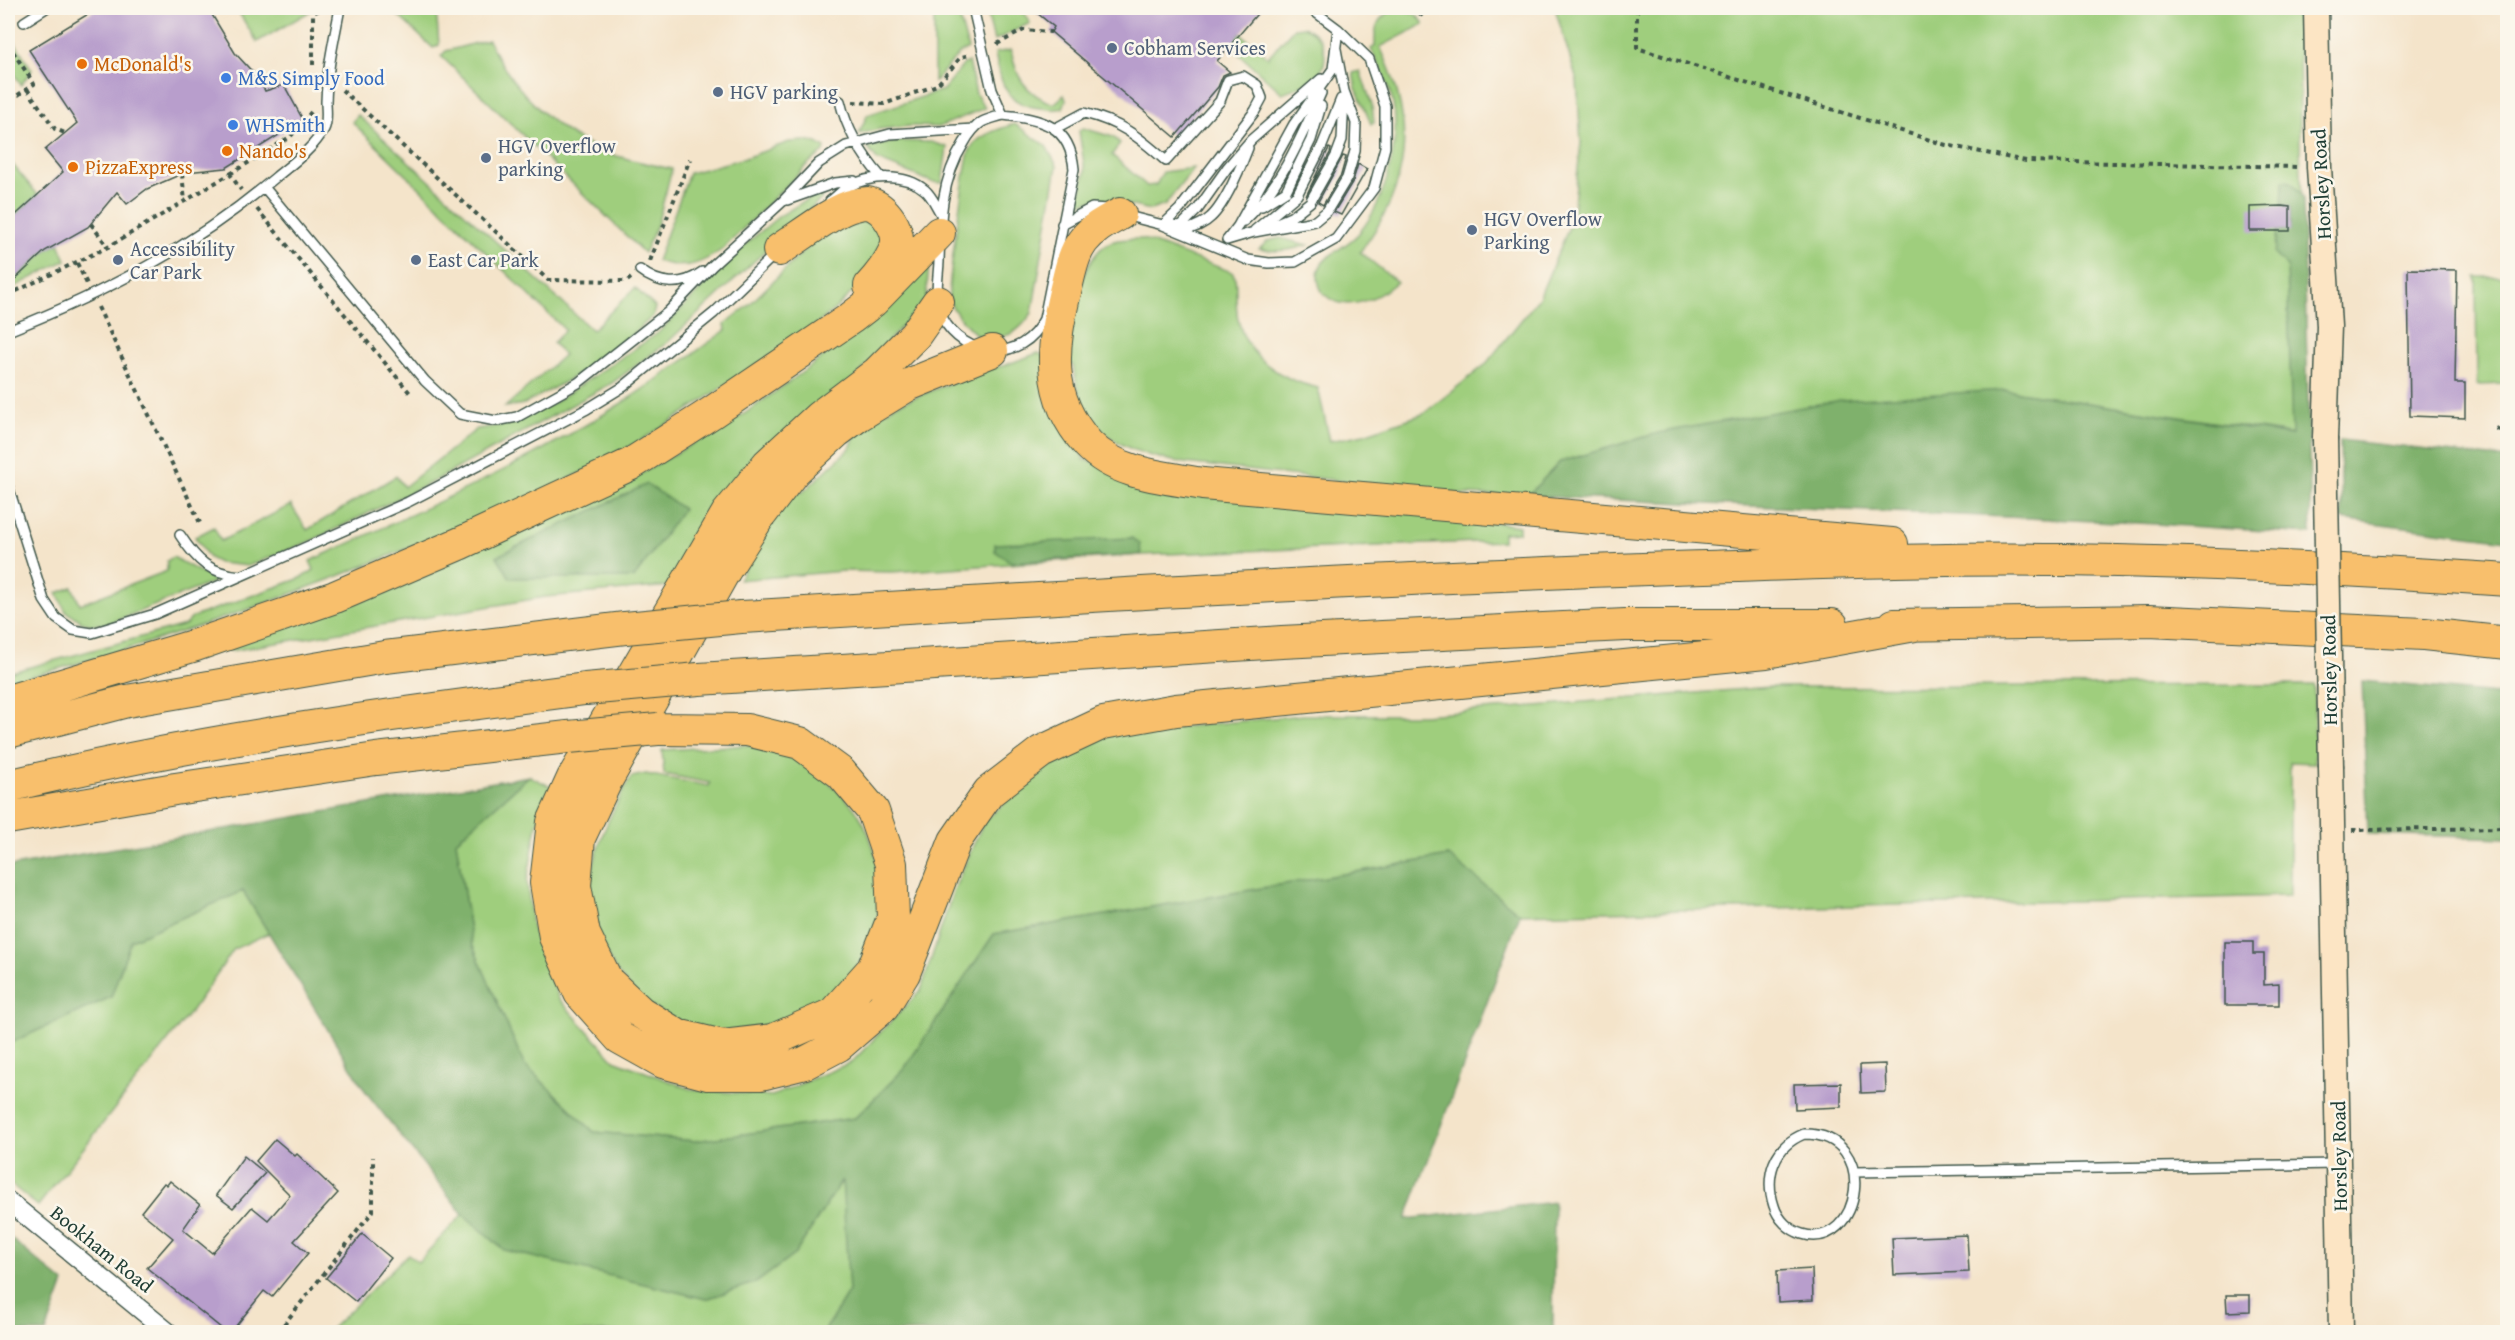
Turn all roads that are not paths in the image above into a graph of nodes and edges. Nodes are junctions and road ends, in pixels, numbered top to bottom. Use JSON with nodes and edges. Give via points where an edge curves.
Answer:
{"nodes":[{"id":1,"x":46,"y":8,"type":"edge"},
{"id":2,"x":340,"y":8,"type":"edge"},
{"id":3,"x":973,"y":8,"type":"edge"},
{"id":4,"x":1310,"y":8,"type":"edge"},
{"id":5,"x":2316,"y":8,"type":"edge"},
{"id":6,"x":24,"y":22,"type":"dead end"},
{"id":7,"x":1338,"y":29,"type":"junction"},
{"id":8,"x":1336,"y":49,"type":"junction"},
{"id":9,"x":1332,"y":70,"type":"junction"},
{"id":10,"x":1344,"y":91,"type":"junction"},
{"id":11,"x":840,"y":101,"type":"road end"},
{"id":12,"x":1003,"y":115,"type":"junction"},
{"id":13,"x":1056,"y":128,"type":"junction"},
{"id":14,"x":974,"y":129,"type":"junction"},
{"id":15,"x":1251,"y":140,"type":"junction"},
{"id":16,"x":856,"y":142,"type":"junction"},
{"id":17,"x":881,"y":177,"type":"junction"},
{"id":18,"x":866,"y":179,"type":"junction"},
{"id":19,"x":264,"y":187,"type":"junction"},
{"id":20,"x":782,"y":202,"type":"junction"},
{"id":21,"x":1120,"y":214,"type":"junction"},
{"id":22,"x":940,"y":224,"type":"junction"},
{"id":23,"x":1062,"y":224,"type":"junction"},
{"id":24,"x":1163,"y":225,"type":"junction"},
{"id":25,"x":1238,"y":226,"type":"junction"},
{"id":26,"x":1258,"y":231,"type":"junction"},
{"id":27,"x":1181,"y":232,"type":"junction"},
{"id":28,"x":1227,"y":240,"type":"junction"},
{"id":29,"x":1207,"y":244,"type":"junction"},
{"id":30,"x":779,"y":250,"type":"junction"},
{"id":31,"x":712,"y":266,"type":"junction"},
{"id":32,"x":640,"y":270,"type":"road end"},
{"id":33,"x":938,"y":302,"type":"junction"},
{"id":34,"x":8,"y":331,"type":"edge"},
{"id":35,"x":822,"y":337,"type":"junction"},
{"id":36,"x":992,"y":351,"type":"junction"},
{"id":37,"x":8,"y":486,"type":"edge"},
{"id":38,"x":180,"y":535,"type":"dead end"},
{"id":39,"x":2063,"y":560,"type":"junction"},
{"id":40,"x":244,"y":576,"type":"junction"},
{"id":41,"x":2508,"y":580,"type":"edge"},
{"id":42,"x":1915,"y":625,"type":"junction"},
{"id":43,"x":2508,"y":644,"type":"edge"},
{"id":44,"x":8,"y":701,"type":"edge"},
{"id":45,"x":8,"y":732,"type":"edge"},
{"id":46,"x":8,"y":786,"type":"edge"},
{"id":47,"x":8,"y":818,"type":"edge"},
{"id":48,"x":2339,"y":1164,"type":"junction"},
{"id":49,"x":1854,"y":1172,"type":"junction"},
{"id":50,"x":8,"y":1201,"type":"edge"},
{"id":51,"x":168,"y":1332,"type":"edge"},
{"id":52,"x":2341,"y":1332,"type":"edge"}],
"edges":[{"from":1,"to":6,"type":"lane"},
{"from":2,"to":19,"type":"lane","via":[[327,77],[326,127],[310,148]]},
{"from":3,"to":12,"type":"lane","via":[[992,90]]},
{"from":4,"to":7,"type":"lane"},
{"from":5,"to":48,"type":"street","name":"Horsley Road","bridge":true,"via":[[2319,167],[2329,326],[2325,438]]},
{"from":7,"to":8,"type":"lane"},
{"from":7,"to":29,"type":"lane","via":[[1369,59],[1385,106],[1384,147],[1374,188],[1336,239],[1295,262],[1248,260]]},
{"from":8,"to":9,"type":"lane"},
{"from":8,"to":10,"type":"lane"},
{"from":9,"to":15,"type":"lane"},
{"from":9,"to":25,"type":"lane","via":[[1294,124]]},
{"from":9,"to":25,"type":"lane","via":[[1301,139],[1258,208]]},
{"from":10,"to":26,"type":"lane","via":[[1297,195]]},
{"from":10,"to":26,"type":"lane","via":[[1342,140],[1310,202],[1291,217]]},
{"from":10,"to":26,"type":"lane","via":[[1356,123],[1355,151],[1337,195],[1315,221]]},
{"from":11,"to":16,"type":"lane","via":[[845,123]]},
{"from":12,"to":13,"type":"lane","via":[[1036,120]]},
{"from":12,"to":14,"type":"lane"},
{"from":13,"to":23,"type":"lane","via":[[1072,152],[1074,170]]},
{"from":13,"to":24,"type":"lane","via":[[1084,113],[1108,119],[1136,134],[1166,161],[1220,101],[1228,80],[1243,76],[1257,85],[1262,98],[1255,111],[1180,210]]},
{"from":14,"to":16,"type":"lane","via":[[890,134]]},
{"from":14,"to":22,"type":"lane","via":[[956,156],[945,186]]},
{"from":15,"to":24,"type":"lane","via":[[1181,226]]},
{"from":15,"to":27,"type":"lane","via":[[1238,174],[1213,216]]},
{"from":16,"to":17,"type":"lane"},
{"from":16,"to":20,"type":"lane","via":[[819,163]]},
{"from":17,"to":18,"type":"lane"},
{"from":17,"to":22,"type":"lane","via":[[912,183],[924,190]]},
{"from":18,"to":20,"type":"lane","via":[[835,183]]},
{"from":18,"to":30,"type":"lane","via":[[847,187]]},
{"from":19,"to":31,"type":"lane","via":[[425,381],[460,414],[496,421],[517,417],[578,383],[668,312]]},
{"from":19,"to":34,"type":"lane","via":[[171,254],[92,295]]},
{"from":20,"to":31,"type":"lane"},
{"from":21,"to":23,"type":"lane","via":[[1092,208]]},
{"from":21,"to":24,"type":"lane"},
{"from":21,"to":39,"type":"highway","via":[[1095,229],[1075,255],[1053,355],[1061,396],[1074,424],[1089,444],[1126,468],[1203,484]]},
{"from":22,"to":33,"type":"lane"},
{"from":22,"to":35,"type":"highway","via":[[925,251],[873,301]]},
{"from":23,"to":36,"type":"lane","via":[[1044,319],[1037,332],[1028,342]]},
{"from":24,"to":27,"type":"lane"},
{"from":25,"to":28,"type":"lane"},
{"from":26,"to":28,"type":"lane"},
{"from":27,"to":29,"type":"lane"},
{"from":28,"to":29,"type":"lane"},
{"from":30,"to":35,"type":"highway","via":[[852,205],[868,203],[880,209],[895,230],[897,245],[887,263]]},
{"from":30,"to":40,"type":"lane","via":[[714,313],[623,387],[587,409],[417,498]]},
{"from":31,"to":32,"type":"lane","via":[[696,277],[674,283],[652,280]]},
{"from":33,"to":36,"type":"lane","via":[[943,318],[958,336]]},
{"from":33,"to":42,"type":"highway","via":[[915,335],[877,373],[819,417],[768,464],[727,514],[573,778],[553,822],[546,883],[555,938],[580,993],[620,1038],[663,1062],[708,1074],[761,1074],[805,1063],[839,1045],[883,1007],[904,973],[955,841],[989,792],[1041,752],[1103,723],[1176,710],[1766,652]]},
{"from":35,"to":44,"type":"highway","via":[[631,464],[461,543],[335,597],[196,645]]},
{"from":36,"to":47,"type":"highway","bridge":true,"via":[[908,385],[836,432],[794,471],[725,570],[606,781],[579,838],[575,886],[584,934],[607,981],[640,1012],[677,1035],[723,1046],[773,1040],[833,1014],[873,969],[893,918],[891,864],[873,811],[841,773],[800,743],[747,730],[658,729],[568,737],[364,761]]},
{"from":37,"to":40,"type":"lane","via":[[45,600],[56,618],[73,630],[92,633],[155,614]]},
{"from":38,"to":40,"type":"lane","via":[[206,567]]},
{"from":39,"to":41,"type":"highway","via":[[2360,570]]},
{"from":39,"to":45,"type":"highway","bridge":true,"via":[[1892,561],[1582,572],[1205,589],[741,617],[374,659],[127,701]]},
{"from":42,"to":43,"type":"highway","via":[[2149,621],[2424,634]]},
{"from":42,"to":46,"type":"highway","bridge":true,"via":[[1625,625],[1258,643],[699,679],[585,689],[370,717],[134,758]]},
{"from":48,"to":49,"type":"lane"},
{"from":48,"to":52,"type":"street","name":"Horsley Road"},
{"from":49,"to":49,"type":"lane","via":[[1851,1208],[1834,1230],[1806,1235],[1792,1230],[1775,1209],[1771,1173],[1774,1161],[1791,1139],[1812,1134],[1832,1138],[1850,1159]]},
{"from":50,"to":51,"type":"street","name":"Bookham Road"}]}
